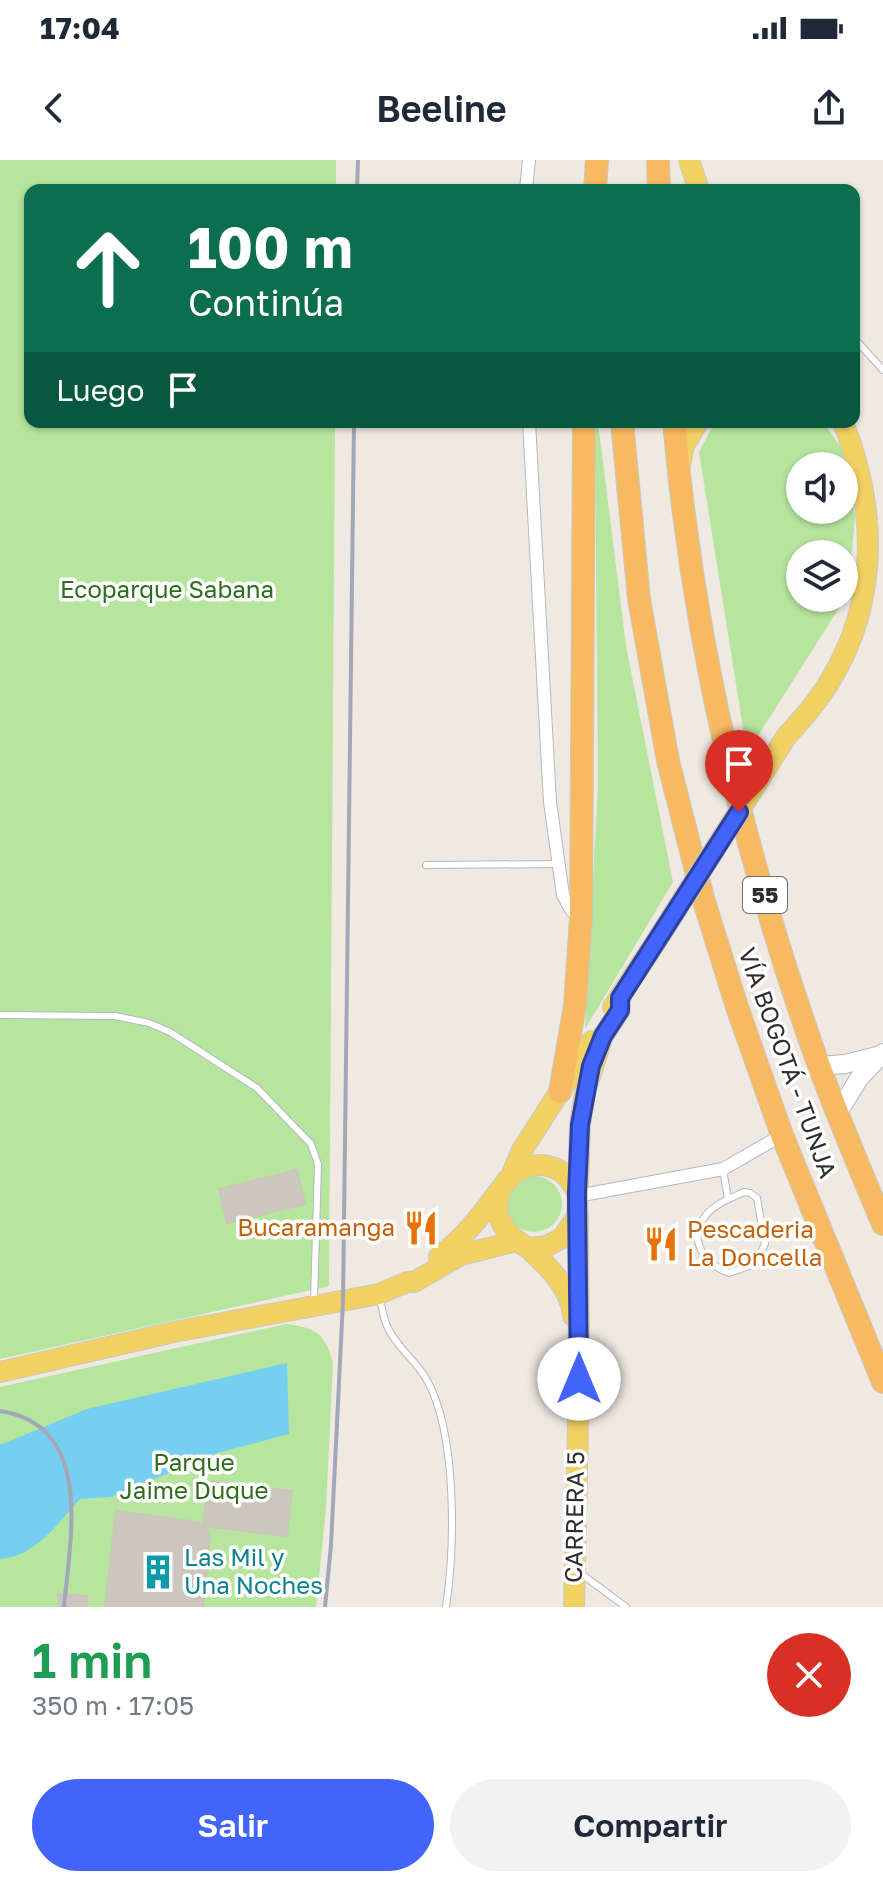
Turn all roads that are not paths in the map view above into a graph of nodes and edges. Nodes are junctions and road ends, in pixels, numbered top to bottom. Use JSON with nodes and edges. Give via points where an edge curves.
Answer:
{"nodes":[{"id":1,"x":529,"y":160,"type":"edge"},
{"id":2,"x":597,"y":160,"type":"edge"},
{"id":3,"x":604,"y":160,"type":"edge"},
{"id":4,"x":658,"y":160,"type":"edge"},
{"id":5,"x":690,"y":161,"type":"edge"},
{"id":6,"x":527,"y":184,"type":"edge"},
{"id":7,"x":595,"y":184,"type":"edge"},
{"id":8,"x":606,"y":184,"type":"edge"},
{"id":9,"x":659,"y":184,"type":"edge"},
{"id":10,"x":697,"y":184,"type":"edge"},
{"id":11,"x":860,"y":345,"type":"edge"},
{"id":12,"x":883,"y":370,"type":"edge"},
{"id":13,"x":529,"y":428,"type":"edge"},
{"id":14,"x":584,"y":428,"type":"edge"},
{"id":15,"x":623,"y":428,"type":"edge"},
{"id":16,"x":674,"y":428,"type":"edge"},
{"id":17,"x":694,"y":428,"type":"edge"},
{"id":18,"x":845,"y":428,"type":"edge"},
{"id":19,"x":678,"y":473,"type":"junction"},
{"id":20,"x":559,"y":864,"type":"junction"},
{"id":21,"x":426,"y":865,"type":"dead end"},
{"id":22,"x":581,"y":918,"type":"junction"},
{"id":23,"x":620,"y":998,"type":"junction"},
{"id":24,"x":0,"y":1015,"type":"edge"},
{"id":25,"x":881,"y":1054,"type":"edge"},
{"id":26,"x":819,"y":1066,"type":"junction"},
{"id":27,"x":560,"y":1092,"type":"junction"},
{"id":28,"x":837,"y":1114,"type":"junction"},
{"id":29,"x":782,"y":1135,"type":"junction"},
{"id":30,"x":723,"y":1169,"type":"junction"},
{"id":31,"x":506,"y":1182,"type":"junction"},
{"id":32,"x":578,"y":1199,"type":"junction"},
{"id":33,"x":728,"y":1199,"type":"junction"},
{"id":34,"x":883,"y":1224,"type":"edge"},
{"id":35,"x":523,"y":1245,"type":"junction"},
{"id":36,"x":407,"y":1282,"type":"junction"},
{"id":37,"x":379,"y":1294,"type":"junction"},
{"id":38,"x":314,"y":1305,"type":"junction"},
{"id":39,"x":0,"y":1372,"type":"edge"},
{"id":40,"x":579,"y":1379,"type":"junction"},
{"id":41,"x":883,"y":1382,"type":"edge"},
{"id":42,"x":573,"y":1568,"type":"junction"},
{"id":43,"x":446,"y":1607,"type":"edge"},
{"id":44,"x":574,"y":1607,"type":"edge"},
{"id":45,"x":626,"y":1607,"type":"edge"}],
"edges":[{"from":1,"to":6,"type":"street"},
{"from":2,"to":7,"type":"highway"},
{"from":3,"to":8,"type":"highway"},
{"from":4,"to":9,"type":"highway"},
{"from":5,"to":10,"type":"main road"},
{"from":11,"to":12,"type":"lane"},
{"from":13,"to":20,"type":"street","via":[[550,802]]},
{"from":14,"to":22,"type":"highway"},
{"from":15,"to":29,"type":"highway","name":"VÍA BOGOTÁ - TUNJA","number":"55","via":[[639,599],[668,761],[703,898]]},
{"from":16,"to":19,"type":"highway","name":"VÍA BOGOTÁ - TUNJA","number":"55"},
{"from":17,"to":19,"type":"main road"},
{"from":18,"to":23,"type":"main road","bridge":true,"via":[[868,508],[869,558],[861,608],[819,699],[786,737]]},
{"from":19,"to":26,"type":"highway","name":"VÍA BOGOTÁ - TUNJA","number":"55","via":[[700,623],[751,848]]},
{"from":20,"to":21,"type":"lane"},
{"from":20,"to":22,"type":"street","via":[[563,895]]},
{"from":22,"to":27,"type":"highway","via":[[575,1005]]},
{"from":23,"to":27,"type":"main road"},
{"from":23,"to":32,"type":"main road","name":"CARRERA 5","via":[[620,1010],[603,1036],[585,1092]]},
{"from":24,"to":38,"type":"lane","via":[[115,1016],[149,1023],[257,1088],[311,1144],[318,1164]]},
{"from":25,"to":26,"type":"main road"},
{"from":25,"to":28,"type":"main road"},
{"from":26,"to":28,"type":"highway","name":"VÍA BOGOTÁ - TUNJA","number":"55"},
{"from":27,"to":31,"type":"main road"},
{"from":28,"to":34,"type":"highway","name":"VÍA BOGOTÁ - TUNJA","number":"55"},
{"from":29,"to":30,"type":"street"},
{"from":29,"to":41,"type":"highway","name":"VÍA BOGOTÁ - TUNJA","number":"55"},
{"from":30,"to":32,"type":"street"},
{"from":30,"to":33,"type":"lane"},
{"from":31,"to":32,"type":"main road","via":[[526,1167],[549,1166],[569,1179]]},
{"from":31,"to":35,"type":"main road","via":[[499,1218]]},
{"from":31,"to":36,"type":"main road","via":[[456,1243]]},
{"from":32,"to":35,"type":"main road","via":[[574,1225],[562,1238],[547,1246]]},
{"from":32,"to":40,"type":"main road","name":"CARRERA 5"},
{"from":33,"to":33,"type":"lane","via":[[706,1214],[698,1243],[709,1264],[729,1273],[755,1264],[765,1244],[757,1198],[744,1192]]},
{"from":35,"to":36,"type":"main road","via":[[461,1255]]},
{"from":35,"to":40,"type":"main road","name":"CARRERA 5","via":[[546,1264],[572,1306]]},
{"from":36,"to":37,"type":"main road"},
{"from":37,"to":38,"type":"main road"},
{"from":37,"to":43,"type":"lane","via":[[387,1327],[427,1379],[445,1426],[450,1479]]},
{"from":38,"to":39,"type":"main road"},
{"from":40,"to":42,"type":"main road","name":"CARRERA 5"},
{"from":42,"to":44,"type":"main road","name":"CARRERA 5"},
{"from":42,"to":45,"type":"lane"}]}
